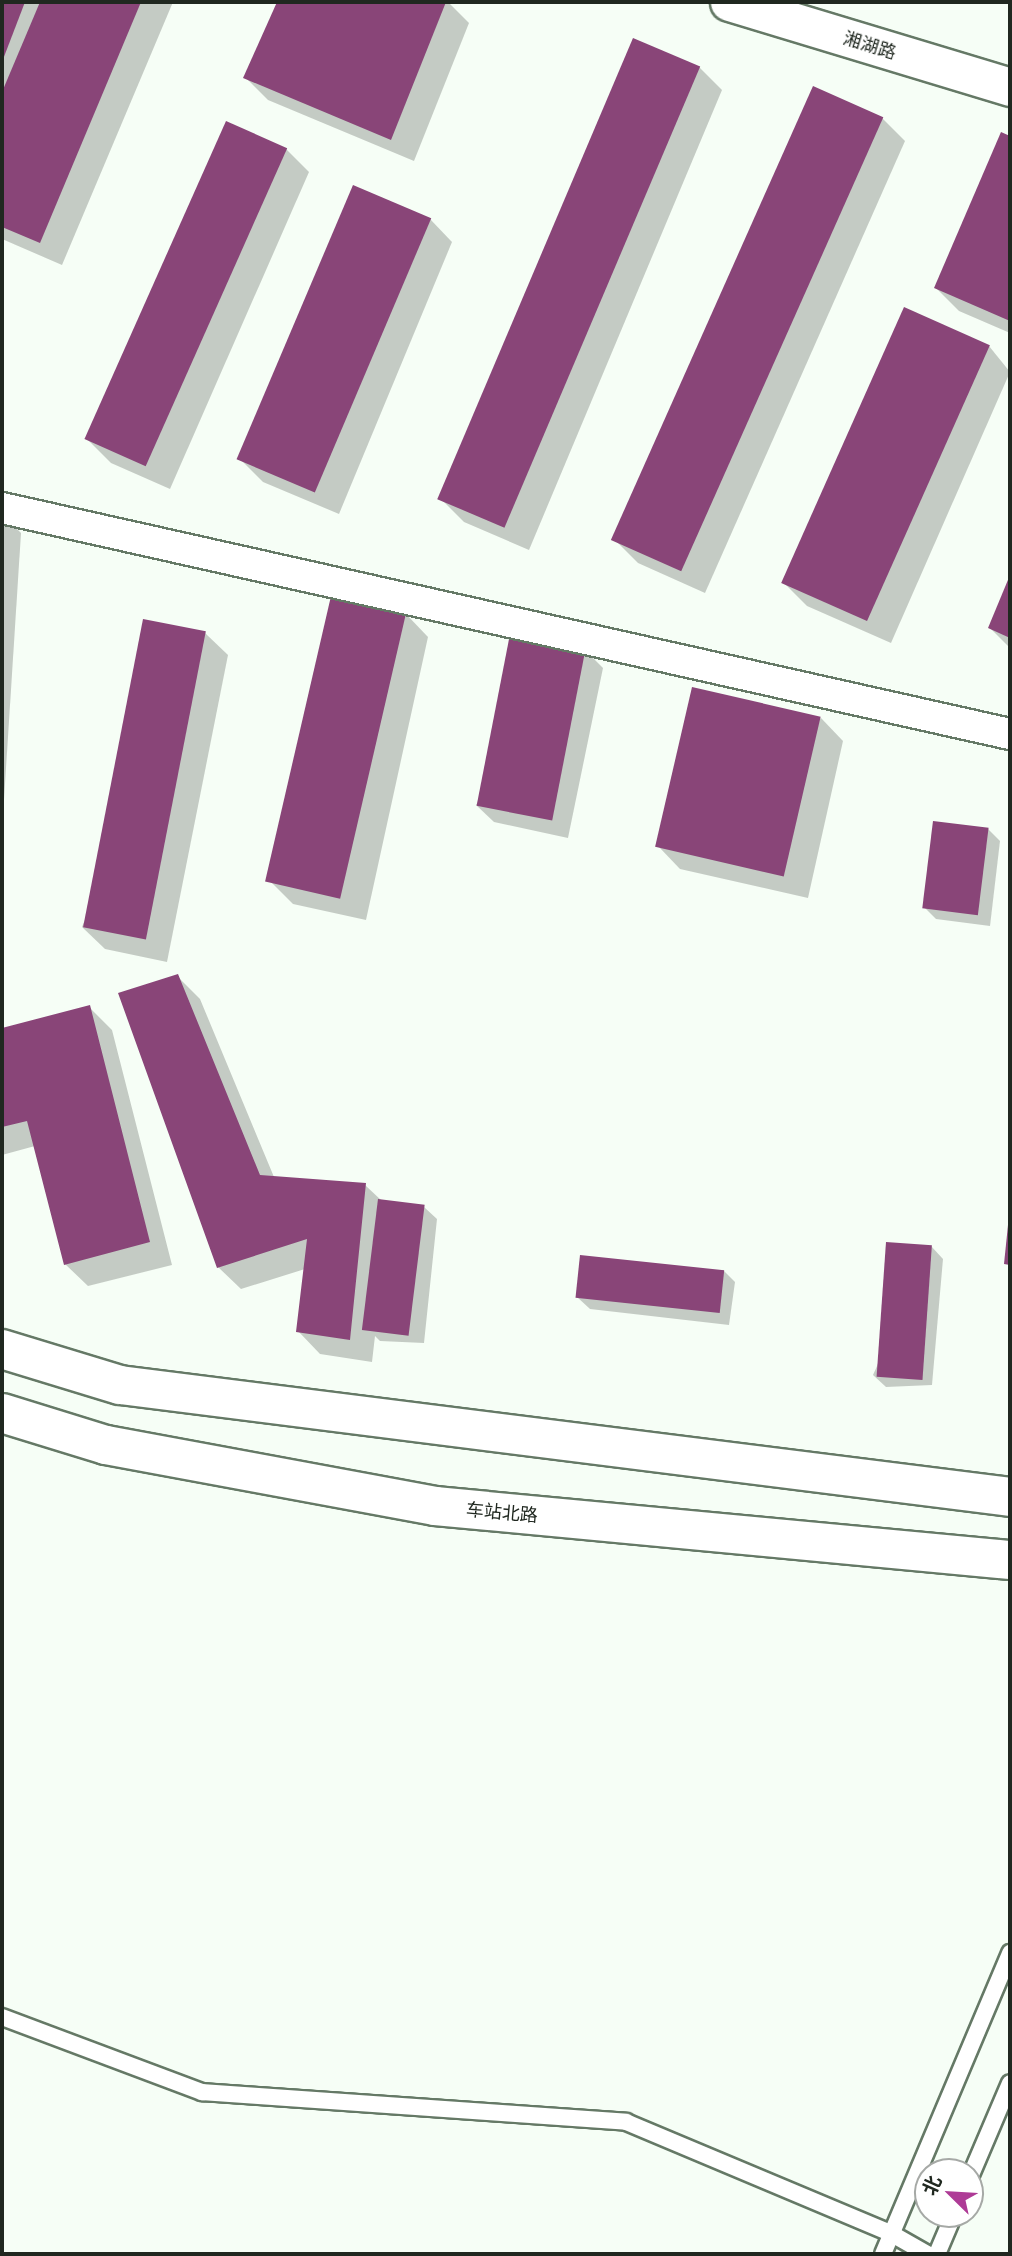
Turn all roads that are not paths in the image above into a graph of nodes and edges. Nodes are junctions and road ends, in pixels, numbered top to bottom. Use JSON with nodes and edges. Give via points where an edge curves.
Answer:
{"nodes":[{"id":1,"x":735,"y":3,"type":"edge"},
{"id":2,"x":1010,"y":87,"type":"edge"},
{"id":3,"x":2,"y":508,"type":"edge"},
{"id":4,"x":1010,"y":734,"type":"edge"},
{"id":5,"x":2,"y":1349,"type":"edge"},
{"id":6,"x":2,"y":1413,"type":"edge"},
{"id":7,"x":1010,"y":1497,"type":"edge"},
{"id":8,"x":1010,"y":1560,"type":"edge"},
{"id":9,"x":1010,"y":1953,"type":"edge"},
{"id":10,"x":2,"y":2017,"type":"edge"},
{"id":11,"x":1010,"y":2083,"type":"edge"},
{"id":12,"x":978,"y":2158,"type":"edge"},
{"id":13,"x":948,"y":2228,"type":"edge"},
{"id":14,"x":892,"y":2234,"type":"junction"},
{"id":15,"x":883,"y":2254,"type":"edge"},
{"id":16,"x":927,"y":2254,"type":"edge"},
{"id":17,"x":937,"y":2254,"type":"edge"}],
"edges":[{"from":1,"to":2,"type":"street","name":"湘湖路"},
{"from":3,"to":4,"type":"street"},
{"from":5,"to":7,"type":"main road","via":[[120,1385]]},
{"from":6,"to":8,"type":"main road","name":"车站北路","via":[[106,1445],[435,1506]]},
{"from":9,"to":14,"type":"lane"},
{"from":10,"to":14,"type":"lane","via":[[202,2092],[626,2122]]},
{"from":11,"to":12,"type":"lane"},
{"from":13,"to":17,"type":"lane"},
{"from":14,"to":15,"type":"lane"},
{"from":14,"to":16,"type":"lane"}]}
